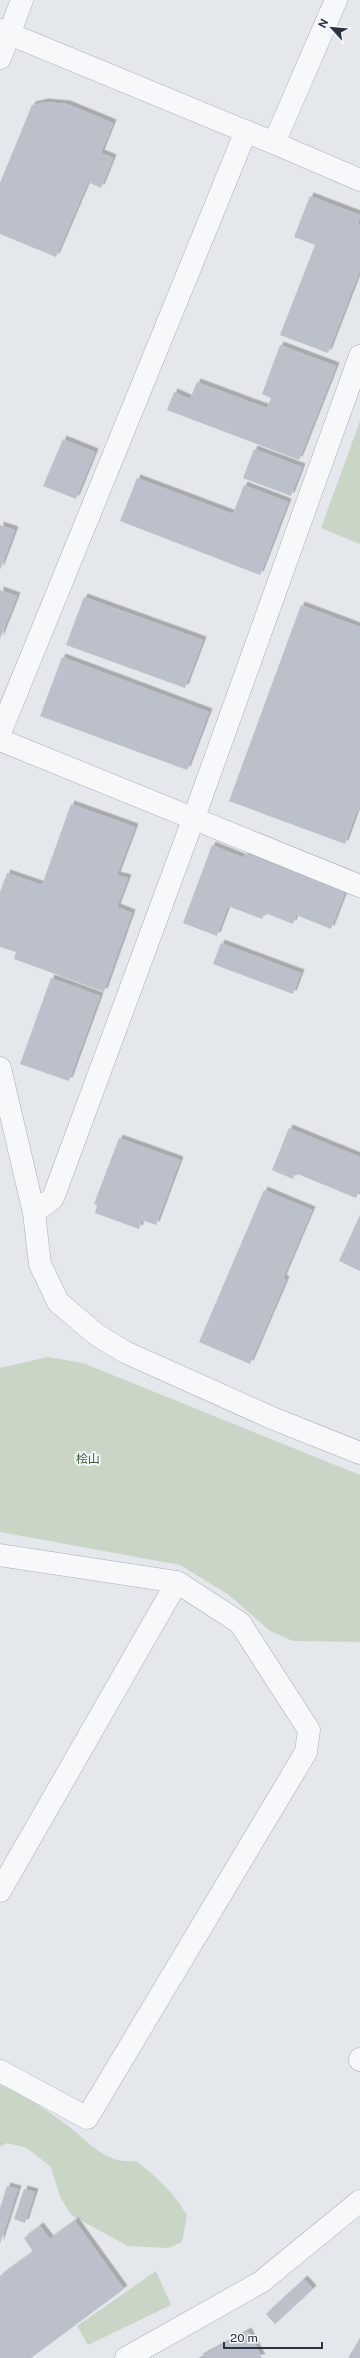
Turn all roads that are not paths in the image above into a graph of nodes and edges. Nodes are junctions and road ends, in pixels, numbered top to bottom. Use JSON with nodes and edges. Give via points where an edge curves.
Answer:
{"nodes":[{"id":1,"x":22,"y":0,"type":"edge"},
{"id":2,"x":336,"y":0,"type":"edge"},
{"id":3,"x":5,"y":32,"type":"edge"},
{"id":4,"x":0,"y":58,"type":"edge"},
{"id":5,"x":246,"y":131,"type":"junction"},
{"id":6,"x":274,"y":143,"type":"junction"},
{"id":7,"x":360,"y":180,"type":"edge"},
{"id":8,"x":360,"y":356,"type":"edge"},
{"id":9,"x":0,"y":733,"type":"edge"},
{"id":10,"x":0,"y":740,"type":"edge"},
{"id":11,"x":193,"y":820,"type":"junction"},
{"id":12,"x":360,"y":886,"type":"edge"},
{"id":13,"x":0,"y":1068,"type":"edge"},
{"id":14,"x":34,"y":1213,"type":"junction"},
{"id":15,"x":360,"y":1453,"type":"edge"},
{"id":16,"x":0,"y":1555,"type":"edge"},
{"id":17,"x":176,"y":1582,"type":"junction"},
{"id":18,"x":0,"y":1891,"type":"edge"},
{"id":19,"x":0,"y":2071,"type":"edge"},
{"id":20,"x":360,"y":2201,"type":"edge"},
{"id":21,"x":126,"y":2358,"type":"edge"}],
"edges":[{"from":1,"to":3,"type":"street"},
{"from":2,"to":6,"type":"street"},
{"from":3,"to":4,"type":"street"},
{"from":3,"to":5,"type":"street"},
{"from":5,"to":6,"type":"street"},
{"from":5,"to":9,"type":"street"},
{"from":6,"to":7,"type":"street"},
{"from":8,"to":11,"type":"street"},
{"from":10,"to":11,"type":"street"},
{"from":11,"to":12,"type":"street"},
{"from":11,"to":14,"type":"street","via":[[53,1198]]},
{"from":13,"to":14,"type":"street"},
{"from":14,"to":15,"type":"street","via":[[40,1264],[58,1302],[97,1335],[139,1358],[272,1418]]},
{"from":16,"to":17,"type":"street"},
{"from":17,"to":18,"type":"street"},
{"from":17,"to":19,"type":"street","via":[[240,1623],[309,1730],[306,1752],[87,2118]]},
{"from":20,"to":21,"type":"street","via":[[261,2282]]}]}
